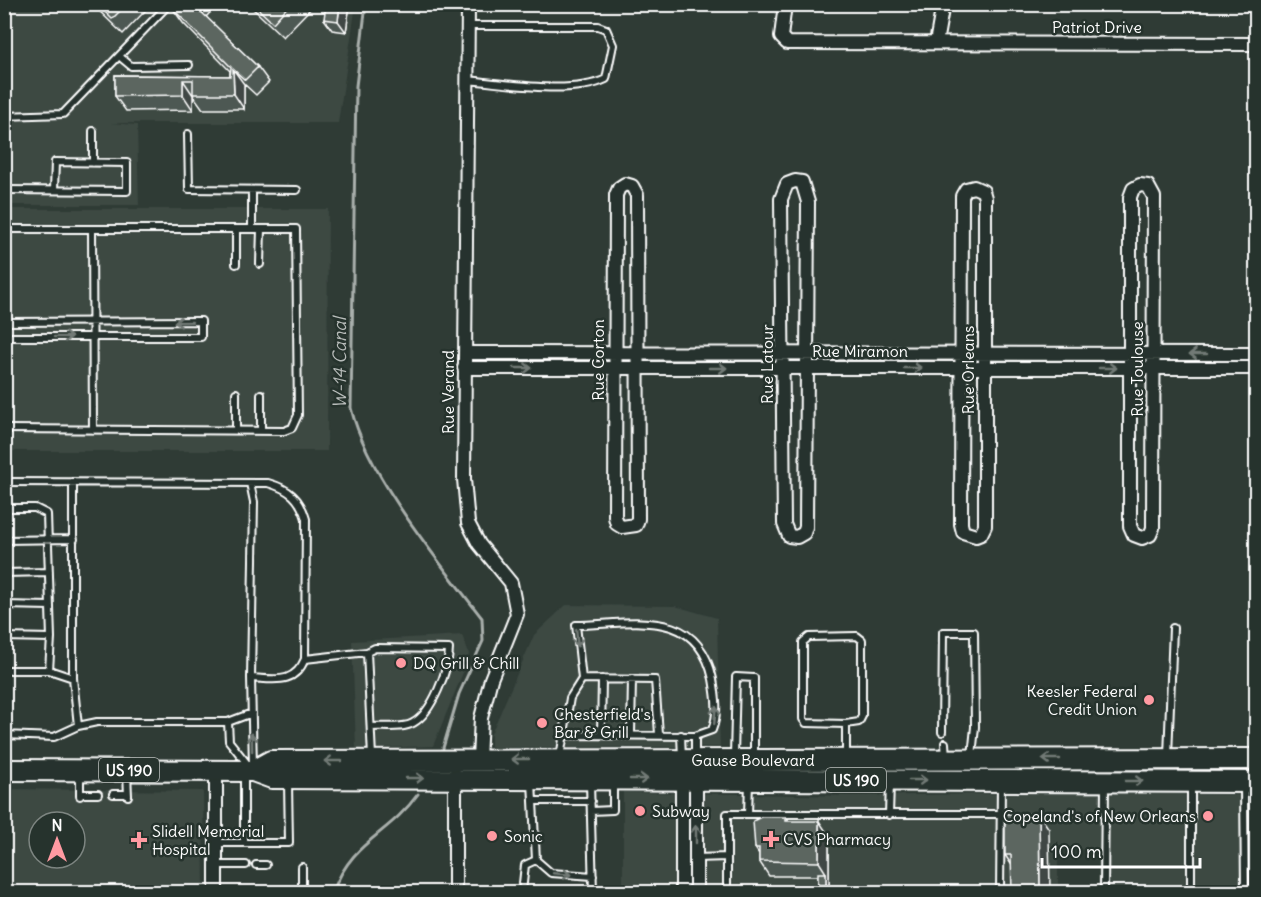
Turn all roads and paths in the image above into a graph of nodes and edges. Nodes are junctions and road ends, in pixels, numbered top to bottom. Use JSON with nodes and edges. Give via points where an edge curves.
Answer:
{"nodes":[{"id":1,"x":169,"y":4,"type":"edge"},
{"id":2,"x":468,"y":4,"type":"edge"},
{"id":3,"x":785,"y":4,"type":"edge"},
{"id":4,"x":943,"y":4,"type":"edge"},
{"id":5,"x":467,"y":26,"type":"junction"},
{"id":6,"x":936,"y":44,"type":"junction"},
{"id":7,"x":1257,"y":44,"type":"edge"},
{"id":8,"x":119,"y":56,"type":"junction"},
{"id":9,"x":189,"y":65,"type":"dead end"},
{"id":10,"x":466,"y":80,"type":"junction"},
{"id":11,"x":4,"y":116,"type":"edge"},
{"id":12,"x":93,"y":131,"type":"dead end"},
{"id":13,"x":188,"y":134,"type":"dead end"},
{"id":14,"x":93,"y":162,"type":"junction"},
{"id":15,"x":4,"y":190,"type":"edge"},
{"id":16,"x":54,"y":190,"type":"junction"},
{"id":17,"x":252,"y":190,"type":"junction"},
{"id":18,"x":297,"y":190,"type":"dead end"},
{"id":19,"x":236,"y":228,"type":"junction"},
{"id":20,"x":252,"y":228,"type":"junction"},
{"id":21,"x":4,"y":229,"type":"edge"},
{"id":22,"x":92,"y":229,"type":"junction"},
{"id":23,"x":261,"y":229,"type":"junction"},
{"id":24,"x":236,"y":264,"type":"dead end"},
{"id":25,"x":260,"y":264,"type":"dead end"},
{"id":26,"x":8,"y":322,"type":"edge"},
{"id":27,"x":93,"y":322,"type":"junction"},
{"id":28,"x":129,"y":322,"type":"junction"},
{"id":29,"x":164,"y":322,"type":"junction"},
{"id":30,"x":8,"y":337,"type":"edge"},
{"id":31,"x":92,"y":337,"type":"junction"},
{"id":32,"x":129,"y":337,"type":"junction"},
{"id":33,"x":164,"y":337,"type":"junction"},
{"id":34,"x":465,"y":353,"type":"junction"},
{"id":35,"x":615,"y":353,"type":"junction"},
{"id":36,"x":638,"y":353,"type":"junction"},
{"id":37,"x":783,"y":353,"type":"junction"},
{"id":38,"x":806,"y":353,"type":"junction"},
{"id":39,"x":961,"y":354,"type":"junction"},
{"id":40,"x":985,"y":354,"type":"junction"},
{"id":41,"x":1130,"y":354,"type":"junction"},
{"id":42,"x":1154,"y":354,"type":"junction"},
{"id":43,"x":1257,"y":354,"type":"edge"},
{"id":44,"x":464,"y":368,"type":"junction"},
{"id":45,"x":615,"y":368,"type":"junction"},
{"id":46,"x":638,"y":368,"type":"junction"},
{"id":47,"x":784,"y":368,"type":"junction"},
{"id":48,"x":806,"y":368,"type":"junction"},
{"id":49,"x":961,"y":368,"type":"junction"},
{"id":50,"x":985,"y":368,"type":"junction"},
{"id":51,"x":1130,"y":368,"type":"junction"},
{"id":52,"x":1154,"y":368,"type":"junction"},
{"id":53,"x":1257,"y":368,"type":"edge"},
{"id":54,"x":236,"y":393,"type":"dead end"},
{"id":55,"x":261,"y":394,"type":"dead end"},
{"id":56,"x":4,"y":429,"type":"edge"},
{"id":57,"x":93,"y":430,"type":"junction"},
{"id":58,"x":236,"y":430,"type":"junction"},
{"id":59,"x":261,"y":430,"type":"junction"},
{"id":60,"x":4,"y":482,"type":"edge"},
{"id":61,"x":73,"y":482,"type":"junction"},
{"id":62,"x":250,"y":483,"type":"junction"},
{"id":63,"x":4,"y":508,"type":"edge"},
{"id":64,"x":74,"y":539,"type":"junction"},
{"id":65,"x":4,"y":540,"type":"edge"},
{"id":66,"x":48,"y":540,"type":"junction"},
{"id":67,"x":49,"y":572,"type":"junction"},
{"id":68,"x":4,"y":573,"type":"edge"},
{"id":69,"x":4,"y":605,"type":"edge"},
{"id":70,"x":50,"y":606,"type":"junction"},
{"id":71,"x":1173,"y":628,"type":"dead end"},
{"id":72,"x":4,"y":637,"type":"edge"},
{"id":73,"x":51,"y":638,"type":"junction"},
{"id":74,"x":367,"y":652,"type":"junction"},
{"id":75,"x":305,"y":659,"type":"junction"},
{"id":76,"x":4,"y":670,"type":"edge"},
{"id":77,"x":49,"y":670,"type":"junction"},
{"id":78,"x":73,"y":678,"type":"junction"},
{"id":79,"x":251,"y":678,"type":"junction"},
{"id":80,"x":602,"y":679,"type":"junction"},
{"id":81,"x":632,"y":679,"type":"junction"},
{"id":82,"x":582,"y":680,"type":"junction"},
{"id":83,"x":252,"y":713,"type":"junction"},
{"id":84,"x":228,"y":722,"type":"junction"},
{"id":85,"x":846,"y":724,"type":"junction"},
{"id":86,"x":78,"y":726,"type":"junction"},
{"id":87,"x":371,"y":727,"type":"junction"},
{"id":88,"x":942,"y":732,"type":"dead end"},
{"id":89,"x":631,"y":734,"type":"junction"},
{"id":90,"x":659,"y":734,"type":"junction"},
{"id":91,"x":4,"y":735,"type":"edge"},
{"id":92,"x":564,"y":735,"type":"junction"},
{"id":93,"x":601,"y":735,"type":"junction"},
{"id":94,"x":681,"y":735,"type":"junction"},
{"id":95,"x":695,"y":736,"type":"junction"},
{"id":96,"x":479,"y":759,"type":"junction"},
{"id":97,"x":560,"y":759,"type":"junction"},
{"id":98,"x":846,"y":759,"type":"junction"},
{"id":99,"x":892,"y":759,"type":"junction"},
{"id":100,"x":972,"y":759,"type":"junction"},
{"id":101,"x":1168,"y":759,"type":"junction"},
{"id":102,"x":1191,"y":759,"type":"junction"},
{"id":103,"x":1257,"y":759,"type":"edge"},
{"id":104,"x":373,"y":760,"type":"junction"},
{"id":105,"x":734,"y":760,"type":"junction"},
{"id":106,"x":754,"y":760,"type":"junction"},
{"id":107,"x":455,"y":769,"type":"junction"},
{"id":108,"x":4,"y":770,"type":"edge"},
{"id":109,"x":80,"y":770,"type":"junction"},
{"id":110,"x":127,"y":770,"type":"junction"},
{"id":111,"x":216,"y":770,"type":"junction"},
{"id":112,"x":689,"y":770,"type":"junction"},
{"id":113,"x":248,"y":771,"type":"junction"},
{"id":114,"x":288,"y":778,"type":"junction"},
{"id":115,"x":532,"y":778,"type":"junction"},
{"id":116,"x":590,"y":779,"type":"junction"},
{"id":117,"x":613,"y":779,"type":"junction"},
{"id":118,"x":749,"y":779,"type":"junction"},
{"id":119,"x":890,"y":780,"type":"junction"},
{"id":120,"x":1001,"y":781,"type":"junction"},
{"id":121,"x":1105,"y":781,"type":"junction"},
{"id":122,"x":1191,"y":782,"type":"junction"},
{"id":123,"x":1250,"y":782,"type":"edge"},
{"id":124,"x":99,"y":794,"type":"dead end"},
{"id":125,"x":113,"y":794,"type":"dead end"},
{"id":126,"x":533,"y":801,"type":"junction"},
{"id":127,"x":591,"y":801,"type":"junction"},
{"id":128,"x":591,"y":811,"type":"junction"},
{"id":129,"x":748,"y":814,"type":"junction"},
{"id":130,"x":999,"y":814,"type":"junction"},
{"id":131,"x":889,"y":815,"type":"junction"},
{"id":132,"x":216,"y":843,"type":"junction"},
{"id":133,"x":244,"y":843,"type":"junction"},
{"id":134,"x":727,"y":857,"type":"junction"},
{"id":135,"x":696,"y":858,"type":"junction"},
{"id":136,"x":536,"y":860,"type":"junction"},
{"id":137,"x":682,"y":860,"type":"junction"},
{"id":138,"x":216,"y":865,"type":"junction"},
{"id":139,"x":246,"y":865,"type":"dead end"},
{"id":140,"x":256,"y":865,"type":"dead end"},
{"id":141,"x":266,"y":865,"type":"dead end"},
{"id":142,"x":302,"y":867,"type":"dead end"},
{"id":143,"x":593,"y":876,"type":"junction"},
{"id":144,"x":216,"y":892,"type":"edge"},
{"id":145,"x":302,"y":892,"type":"edge"},
{"id":146,"x":455,"y":892,"type":"edge"},
{"id":147,"x":522,"y":892,"type":"edge"},
{"id":148,"x":593,"y":892,"type":"edge"},
{"id":149,"x":682,"y":892,"type":"edge"},
{"id":150,"x":696,"y":892,"type":"edge"},
{"id":151,"x":727,"y":892,"type":"edge"},
{"id":152,"x":1000,"y":892,"type":"edge"},
{"id":153,"x":1104,"y":892,"type":"edge"},
{"id":154,"x":1191,"y":892,"type":"edge"},
{"id":155,"x":1245,"y":892,"type":"edge"}],
"edges":[{"from":1,"to":8,"type":"lane"},
{"from":2,"to":5,"type":"street","name":"Rue Verand"},
{"from":3,"to":6,"type":"street","name":"Patriot Drive","via":[[781,37],[787,43]]},
{"from":4,"to":6,"type":"street"},
{"from":5,"to":10,"type":"street","name":"Rue Verand"},
{"from":5,"to":10,"type":"lane","via":[[598,26],[606,29],[613,45],[606,79],[594,84],[553,87]]},
{"from":6,"to":7,"type":"street","name":"Patriot Drive"},
{"from":8,"to":9,"type":"lane","via":[[131,66]]},
{"from":8,"to":11,"type":"lane","via":[[63,114]]},
{"from":10,"to":34,"type":"street","name":"Rue Verand"},
{"from":12,"to":14,"type":"lane"},
{"from":13,"to":17,"type":"lane","via":[[189,189]]},
{"from":14,"to":16,"type":"lane","via":[[55,162]]},
{"from":14,"to":16,"type":"lane","via":[[127,163],[127,191]]},
{"from":15,"to":16,"type":"lane"},
{"from":17,"to":18,"type":"lane"},
{"from":17,"to":20,"type":"lane"},
{"from":19,"to":20,"type":"lane"},
{"from":19,"to":22,"type":"lane"},
{"from":19,"to":24,"type":"lane"},
{"from":20,"to":23,"type":"lane"},
{"from":21,"to":22,"type":"lane"},
{"from":22,"to":27,"type":"lane"},
{"from":23,"to":25,"type":"lane"},
{"from":23,"to":59,"type":"lane","via":[[296,229],[298,415],[292,428]]},
{"from":26,"to":27,"type":"lane"},
{"from":26,"to":30,"type":"lane"},
{"from":27,"to":28,"type":"lane"},
{"from":27,"to":31,"type":"lane"},
{"from":28,"to":29,"type":"lane"},
{"from":28,"to":32,"type":"lane"},
{"from":29,"to":33,"type":"lane"},
{"from":33,"to":29,"type":"lane","one_way":true,"via":[[201,337],[201,321]]},
{"from":30,"to":31,"type":"lane","one_way":true},
{"from":31,"to":32,"type":"lane"},
{"from":31,"to":57,"type":"lane"},
{"from":32,"to":33,"type":"lane"},
{"from":34,"to":35,"type":"street","name":"Rue Miramon"},
{"from":34,"to":44,"type":"street","name":"Rue Verand"},
{"from":35,"to":36,"type":"street","name":"Rue Miramon"},
{"from":35,"to":36,"type":"street","name":"Rue Corton","via":[[616,195],[625,184],[633,186],[637,195]]},
{"from":35,"to":45,"type":"street","name":"Rue Corton"},
{"from":36,"to":37,"type":"street","name":"Rue Miramon"},
{"from":36,"to":46,"type":"street","name":"Rue Corton"},
{"from":37,"to":38,"type":"street","name":"Rue Miramon"},
{"from":37,"to":38,"type":"street","name":"Rue Latour","via":[[781,199],[787,184],[795,181],[806,187],[808,202]]},
{"from":37,"to":47,"type":"street","name":"Rue Latour"},
{"from":38,"to":39,"type":"street","name":"Rue Miramon"},
{"from":38,"to":48,"type":"street","name":"Rue Latour"},
{"from":39,"to":40,"type":"street","name":"Rue Miramon"},
{"from":39,"to":40,"type":"street","name":"Rue Orleans","via":[[962,196],[966,189],[974,187],[983,191],[985,198]]},
{"from":39,"to":49,"type":"street","name":"Rue Orleans"},
{"from":40,"to":41,"type":"street","name":"Rue Miramon"},
{"from":40,"to":50,"type":"street","name":"Rue Orleans"},
{"from":41,"to":42,"type":"street","name":"Rue Miramon"},
{"from":41,"to":42,"type":"street","name":"Rue Toulouse","via":[[1131,197],[1133,189],[1140,185],[1148,186],[1154,197]]},
{"from":41,"to":51,"type":"street","name":"Rue Toulouse"},
{"from":43,"to":42,"type":"street","name":"Rue Miramon","one_way":true},
{"from":42,"to":52,"type":"street","name":"Rue Toulouse"},
{"from":44,"to":45,"type":"street","name":"Rue Miramon","one_way":true},
{"from":44,"to":96,"type":"street","name":"Rue Verand","via":[[468,523],[479,544],[511,583],[517,614],[491,679],[481,718]]},
{"from":45,"to":46,"type":"street","name":"Rue Miramon"},
{"from":45,"to":46,"type":"street","name":"Rue Corton","via":[[615,517],[617,524],[628,528],[636,525],[638,519]]},
{"from":46,"to":47,"type":"street","name":"Rue Miramon","one_way":true},
{"from":47,"to":48,"type":"street","name":"Rue Miramon"},
{"from":47,"to":48,"type":"street","name":"Rue Latour","via":[[784,524],[789,536],[797,537],[806,527]]},
{"from":48,"to":49,"type":"street","name":"Rue Miramon","one_way":true},
{"from":49,"to":50,"type":"street","name":"Rue Miramon"},
{"from":49,"to":50,"type":"street","name":"Rue Orleans","via":[[961,524],[963,532],[976,536],[985,526]]},
{"from":50,"to":51,"type":"street","name":"Rue Miramon","one_way":true},
{"from":51,"to":52,"type":"street","name":"Rue Miramon"},
{"from":51,"to":52,"type":"street","name":"Rue Toulouse","via":[[1130,526],[1134,535],[1142,538],[1150,535],[1153,528]]},
{"from":52,"to":53,"type":"street","name":"Rue Miramon"},
{"from":54,"to":58,"type":"lane"},
{"from":55,"to":59,"type":"lane"},
{"from":56,"to":57,"type":"lane"},
{"from":57,"to":58,"type":"lane"},
{"from":58,"to":59,"type":"lane"},
{"from":60,"to":61,"type":"lane"},
{"from":61,"to":62,"type":"lane"},
{"from":61,"to":64,"type":"lane"},
{"from":62,"to":75,"type":"lane","via":[[281,487],[302,504],[306,519]]},
{"from":62,"to":79,"type":"lane","via":[[254,502]]},
{"from":63,"to":66,"type":"lane","via":[[35,508],[47,514]]},
{"from":64,"to":66,"type":"lane"},
{"from":64,"to":78,"type":"lane"},
{"from":65,"to":66,"type":"lane"},
{"from":66,"to":67,"type":"lane"},
{"from":67,"to":68,"type":"lane"},
{"from":67,"to":70,"type":"lane"},
{"from":69,"to":70,"type":"lane"},
{"from":70,"to":73,"type":"lane"},
{"from":71,"to":101,"type":"lane"},
{"from":72,"to":73,"type":"lane"},
{"from":73,"to":77,"type":"lane"},
{"from":74,"to":75,"type":"lane"},
{"from":74,"to":87,"type":"lane"},
{"from":74,"to":87,"type":"lane","via":[[375,648],[448,649],[449,663],[420,718],[411,724]]},
{"from":75,"to":79,"type":"lane","via":[[299,671],[290,677]]},
{"from":76,"to":77,"type":"lane"},
{"from":77,"to":78,"type":"lane"},
{"from":78,"to":86,"type":"lane"},
{"from":79,"to":83,"type":"lane"},
{"from":80,"to":81,"type":"lane"},
{"from":80,"to":82,"type":"lane"},
{"from":80,"to":93,"type":"lane"},
{"from":81,"to":89,"type":"lane"},
{"from":81,"to":90,"type":"lane","via":[[655,680]]},
{"from":82,"to":92,"type":"lane","via":[[570,698]]},
{"from":95,"to":82,"type":"lane","one_way":true,"via":[[712,729],[716,695],[709,663],[700,646],[685,632],[665,624],[576,625]]},
{"from":83,"to":84,"type":"lane"},
{"from":113,"to":83,"type":"lane","one_way":true},
{"from":84,"to":86,"type":"lane","via":[[97,722]]},
{"from":84,"to":113,"type":"lane","via":[[229,741]]},
{"from":85,"to":85,"type":"lane","via":[[806,723],[803,719],[803,642],[808,637],[857,636],[862,640],[862,716],[859,722]]},
{"from":85,"to":98,"type":"lane"},
{"from":86,"to":91,"type":"lane","via":[[54,737]]},
{"from":87,"to":104,"type":"lane"},
{"from":88,"to":100,"type":"lane","via":[[943,632],[974,632]]},
{"from":89,"to":90,"type":"lane"},
{"from":89,"to":93,"type":"lane"},
{"from":90,"to":94,"type":"lane"},
{"from":92,"to":93,"type":"lane"},
{"from":92,"to":97,"type":"lane"},
{"from":94,"to":95,"type":"lane"},
{"from":94,"to":112,"type":"lane"},
{"from":95,"to":112,"type":"lane"},
{"from":97,"to":96,"type":"main road","name":"Gause Boulevard","number":"US 190","one_way":true},
{"from":96,"to":107,"type":"main road","name":"Gause Boulevard","number":"US 190"},
{"from":97,"to":112,"type":"main road","name":"Gause Boulevard","number":"US 190"},
{"from":98,"to":99,"type":"main road","name":"Gause Boulevard","number":"US 190"},
{"from":98,"to":106,"type":"main road","name":"Gause Boulevard","number":"US 190"},
{"from":99,"to":100,"type":"main road","name":"Gause Boulevard","number":"US 190","via":[[945,751]]},
{"from":99,"to":119,"type":"main road"},
{"from":101,"to":100,"type":"main road","name":"Gause Boulevard","number":"US 190","one_way":true},
{"from":101,"to":102,"type":"main road","name":"Gause Boulevard","number":"US 190"},
{"from":102,"to":103,"type":"main road","name":"Gause Boulevard","number":"US 190"},
{"from":102,"to":122,"type":"main road"},
{"from":104,"to":107,"type":"main road","name":"Gause Boulevard","number":"US 190"},
{"from":104,"to":113,"type":"main road","name":"Gause Boulevard","number":"US 190","one_way":true,"via":[[271,761]]},
{"from":105,"to":106,"type":"main road","name":"Gause Boulevard","number":"US 190"},
{"from":105,"to":106,"type":"lane","via":[[736,677],[754,678]]},
{"from":105,"to":112,"type":"main road","name":"Gause Boulevard","number":"US 190"},
{"from":114,"to":107,"type":"main road","name":"Gause Boulevard","number":"US 190","one_way":true},
{"from":107,"to":115,"type":"main road","name":"Gause Boulevard","number":"US 190"},
{"from":107,"to":146,"type":"street"},
{"from":108,"to":109,"type":"main road","name":"Gause Boulevard","number":"US 190"},
{"from":109,"to":110,"type":"main road","name":"Gause Boulevard","number":"US 190"},
{"from":109,"to":124,"type":"lane","via":[[80,795]]},
{"from":110,"to":111,"type":"main road","name":"Gause Boulevard","number":"US 190"},
{"from":110,"to":125,"type":"lane","via":[[128,795]]},
{"from":111,"to":113,"type":"main road","name":"Gause Boulevard","number":"US 190"},
{"from":111,"to":132,"type":"street"},
{"from":117,"to":112,"type":"main road","name":"Gause Boulevard","number":"US 190","one_way":true},
{"from":112,"to":118,"type":"main road","name":"Gause Boulevard","number":"US 190"},
{"from":135,"to":112,"type":"street","one_way":true},
{"from":112,"to":137,"type":"street"},
{"from":113,"to":114,"type":"main road","name":"Gause Boulevard","number":"US 190"},
{"from":113,"to":133,"type":"lane"},
{"from":114,"to":133,"type":"lane","via":[[289,843]]},
{"from":115,"to":116,"type":"main road","name":"Gause Boulevard","number":"US 190"},
{"from":115,"to":126,"type":"lane"},
{"from":116,"to":117,"type":"main road","name":"Gause Boulevard","number":"US 190"},
{"from":116,"to":127,"type":"lane"},
{"from":117,"to":128,"type":"lane","via":[[613,810]]},
{"from":118,"to":119,"type":"main road","name":"Gause Boulevard","number":"US 190"},
{"from":118,"to":129,"type":"lane"},
{"from":119,"to":120,"type":"main road","name":"Gause Boulevard","number":"US 190","one_way":true},
{"from":119,"to":131,"type":"lane"},
{"from":120,"to":121,"type":"main road","name":"Gause Boulevard","number":"US 190"},
{"from":120,"to":130,"type":"lane"},
{"from":121,"to":122,"type":"main road","name":"Gause Boulevard","number":"US 190","one_way":true},
{"from":121,"to":153,"type":"lane"},
{"from":122,"to":123,"type":"main road","name":"Gause Boulevard","number":"US 190"},
{"from":122,"to":154,"type":"lane"},
{"from":123,"to":155,"type":"lane"},
{"from":126,"to":127,"type":"lane"},
{"from":126,"to":136,"type":"lane"},
{"from":127,"to":128,"type":"lane"},
{"from":128,"to":143,"type":"lane"},
{"from":129,"to":131,"type":"lane"},
{"from":129,"to":134,"type":"lane","via":[[728,814]]},
{"from":130,"to":131,"type":"lane"},
{"from":130,"to":152,"type":"lane"},
{"from":132,"to":133,"type":"lane"},
{"from":132,"to":138,"type":"street"},
{"from":134,"to":135,"type":"lane"},
{"from":134,"to":151,"type":"lane"},
{"from":135,"to":137,"type":"street"},
{"from":135,"to":150,"type":"street"},
{"from":136,"to":143,"type":"lane","one_way":true,"via":[[551,873]]},
{"from":136,"to":147,"type":"lane","via":[[525,865]]},
{"from":137,"to":149,"type":"street"},
{"from":138,"to":139,"type":"lane"},
{"from":138,"to":144,"type":"street"},
{"from":140,"to":141,"type":"lane"},
{"from":142,"to":145,"type":"lane"},
{"from":143,"to":148,"type":"lane"}]}
